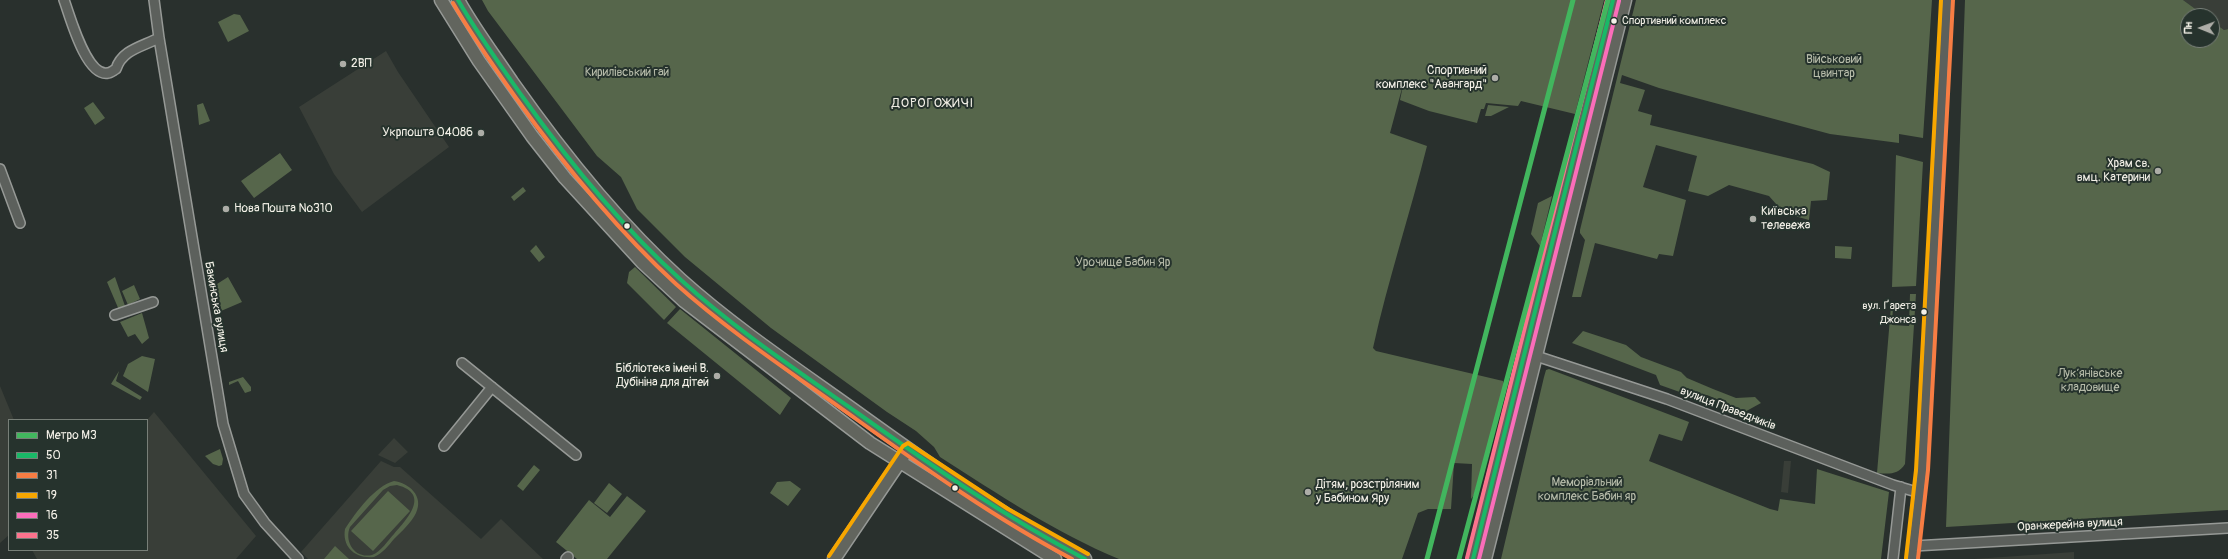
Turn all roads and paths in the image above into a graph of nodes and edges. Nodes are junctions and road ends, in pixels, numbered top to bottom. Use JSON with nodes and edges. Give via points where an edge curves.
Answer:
{"nodes":[{"id":1,"x":64,"y":0,"type":"edge"},
{"id":2,"x":154,"y":0,"type":"edge"},
{"id":3,"x":441,"y":0,"type":"edge"},
{"id":4,"x":458,"y":0,"type":"edge"},
{"id":5,"x":1613,"y":0,"type":"edge"},
{"id":6,"x":1625,"y":0,"type":"edge"},
{"id":7,"x":1947,"y":0,"type":"edge"},
{"id":8,"x":159,"y":38,"type":"junction"},
{"id":9,"x":1588,"y":122,"type":"junction"},
{"id":10,"x":0,"y":169,"type":"edge"},
{"id":11,"x":20,"y":223,"type":"dead end"},
{"id":12,"x":153,"y":302,"type":"dead end"},
{"id":13,"x":115,"y":315,"type":"dead end"},
{"id":14,"x":1530,"y":354,"type":"junction"},
{"id":15,"x":462,"y":363,"type":"dead end"},
{"id":16,"x":492,"y":387,"type":"junction"},
{"id":17,"x":444,"y":446,"type":"dead end"},
{"id":18,"x":908,"y":449,"type":"junction"},
{"id":19,"x":576,"y":455,"type":"dead end"},
{"id":20,"x":899,"y":463,"type":"junction"},
{"id":21,"x":1901,"y":487,"type":"junction"},
{"id":22,"x":1920,"y":493,"type":"junction"},
{"id":23,"x":2228,"y":528,"type":"edge"},
{"id":24,"x":1914,"y":546,"type":"junction"},
{"id":25,"x":298,"y":559,"type":"edge"},
{"id":26,"x":834,"y":559,"type":"edge"},
{"id":27,"x":1055,"y":559,"type":"edge"},
{"id":28,"x":1085,"y":559,"type":"edge"},
{"id":29,"x":1473,"y":559,"type":"edge"},
{"id":30,"x":1486,"y":559,"type":"edge"},
{"id":31,"x":1893,"y":559,"type":"edge"},
{"id":32,"x":1912,"y":559,"type":"edge"}],
"edges":[{"from":1,"to":8,"type":"street","via":[[87,61],[100,73],[116,69],[124,54]]},
{"from":2,"to":8,"type":"street","name":"Бакинська вулиця"},
{"from":3,"to":20,"type":"main road","via":[[478,60],[532,136],[565,178],[642,262],[684,301],[736,342]]},
{"from":4,"to":18,"type":"main road","via":[[544,127],[580,173],[651,251],[682,281],[727,318]]},
{"from":5,"to":9,"type":"main road"},
{"from":6,"to":9,"type":"main road"},
{"from":7,"to":22,"type":"street"},
{"from":8,"to":25,"type":"street","name":"Бакинська вулиця","via":[[223,424],[244,494],[265,524]]},
{"from":9,"to":14,"type":"main road"},
{"from":10,"to":11,"type":"street"},
{"from":12,"to":13,"type":"street"},
{"from":14,"to":21,"type":"street","name":"вулиця Праведників","via":[[1667,399]]},
{"from":14,"to":29,"type":"main road"},
{"from":14,"to":30,"type":"main road"},
{"from":15,"to":16,"type":"street"},
{"from":16,"to":17,"type":"street"},
{"from":16,"to":19,"type":"street"},
{"from":18,"to":20,"type":"main road"},
{"from":18,"to":28,"type":"main road","via":[[1005,514]]},
{"from":20,"to":26,"type":"main road"},
{"from":20,"to":27,"type":"main road"},
{"from":21,"to":22,"type":"street","name":"вулиця Праведників"},
{"from":21,"to":31,"type":"street"},
{"from":22,"to":24,"type":"street"},
{"from":23,"to":24,"type":"street","name":"Оранжерейна вулиця"},
{"from":24,"to":32,"type":"street"}]}
